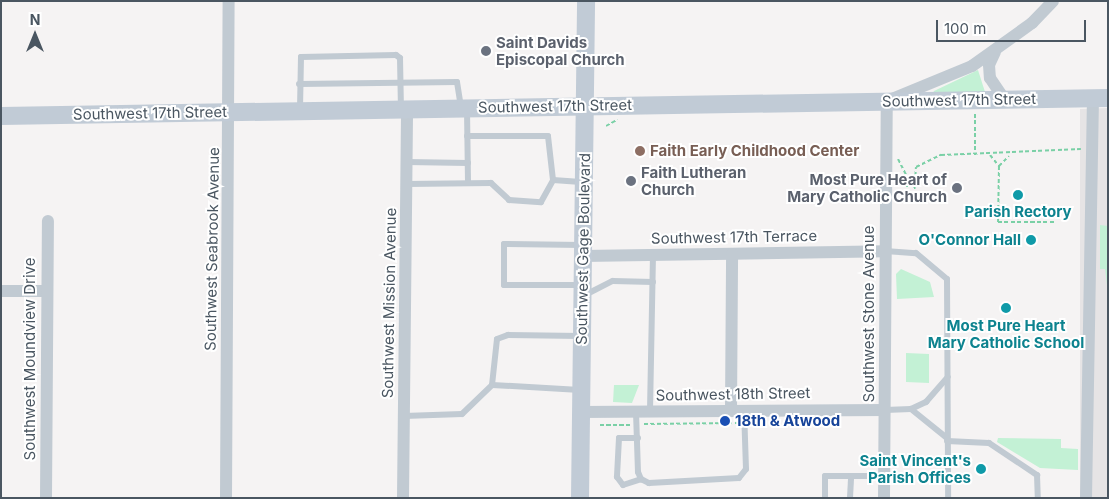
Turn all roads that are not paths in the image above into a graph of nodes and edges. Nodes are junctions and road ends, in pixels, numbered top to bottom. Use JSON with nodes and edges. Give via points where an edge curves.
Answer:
{"nodes":[{"id":1,"x":229,"y":1,"type":"edge"},
{"id":2,"x":586,"y":1,"type":"edge"},
{"id":3,"x":1053,"y":1,"type":"edge"},
{"id":4,"x":995,"y":52,"type":"junction"},
{"id":5,"x":400,"y":82,"type":"junction"},
{"id":6,"x":299,"y":84,"type":"junction"},
{"id":7,"x":1101,"y":98,"type":"edge"},
{"id":8,"x":1005,"y":100,"type":"junction"},
{"id":9,"x":886,"y":101,"type":"junction"},
{"id":10,"x":585,"y":106,"type":"junction"},
{"id":11,"x":464,"y":108,"type":"junction"},
{"id":12,"x":404,"y":109,"type":"junction"},
{"id":13,"x":300,"y":110,"type":"junction"},
{"id":14,"x":230,"y":112,"type":"junction"},
{"id":15,"x":1,"y":116,"type":"edge"},
{"id":16,"x":467,"y":136,"type":"junction"},
{"id":17,"x":407,"y":162,"type":"junction"},
{"id":18,"x":468,"y":162,"type":"junction"},
{"id":19,"x":553,"y":180,"type":"junction"},
{"id":20,"x":468,"y":182,"type":"junction"},
{"id":21,"x":584,"y":182,"type":"junction"},
{"id":22,"x":407,"y":184,"type":"junction"},
{"id":23,"x":48,"y":221,"type":"dead end"},
{"id":24,"x":583,"y":250,"type":"junction"},
{"id":25,"x":885,"y":251,"type":"junction"},
{"id":26,"x":732,"y":254,"type":"junction"},
{"id":27,"x":653,"y":255,"type":"junction"},
{"id":28,"x":653,"y":282,"type":"junction"},
{"id":29,"x":1,"y":291,"type":"edge"},
{"id":30,"x":47,"y":291,"type":"junction"},
{"id":31,"x":582,"y":291,"type":"junction"},
{"id":32,"x":582,"y":336,"type":"junction"},
{"id":33,"x":948,"y":377,"type":"junction"},
{"id":34,"x":492,"y":384,"type":"junction"},
{"id":35,"x":581,"y":390,"type":"junction"},
{"id":36,"x":911,"y":409,"type":"junction"},
{"id":37,"x":731,"y":410,"type":"junction"},
{"id":38,"x":744,"y":410,"type":"junction"},
{"id":39,"x":885,"y":410,"type":"junction"},
{"id":40,"x":581,"y":412,"type":"junction"},
{"id":41,"x":636,"y":412,"type":"junction"},
{"id":42,"x":650,"y":412,"type":"junction"},
{"id":43,"x":404,"y":416,"type":"junction"},
{"id":44,"x":638,"y":438,"type":"junction"},
{"id":45,"x":947,"y":439,"type":"junction"},
{"id":46,"x":851,"y":476,"type":"junction"},
{"id":47,"x":884,"y":476,"type":"junction"},
{"id":48,"x":641,"y":479,"type":"junction"},
{"id":49,"x":46,"y":498,"type":"edge"},
{"id":50,"x":226,"y":498,"type":"edge"},
{"id":51,"x":403,"y":498,"type":"edge"},
{"id":52,"x":580,"y":498,"type":"edge"},
{"id":53,"x":825,"y":498,"type":"edge"},
{"id":54,"x":850,"y":498,"type":"edge"},
{"id":55,"x":884,"y":498,"type":"edge"},
{"id":56,"x":948,"y":498,"type":"edge"},
{"id":57,"x":1038,"y":498,"type":"edge"},
{"id":58,"x":1086,"y":498,"type":"edge"}],
"edges":[{"from":1,"to":14,"type":"street","name":"Southwest Seabrook Avenue"},
{"from":2,"to":10,"type":"main road","name":"Southwest Gage Boulevard"},
{"from":3,"to":4,"type":"street"},
{"from":4,"to":8,"type":"street","via":[[989,65],[990,78]]},
{"from":4,"to":9,"type":"street","via":[[952,76]]},
{"from":5,"to":6,"type":"lane"},
{"from":5,"to":6,"type":"lane","via":[[398,56],[301,57]]},
{"from":5,"to":11,"type":"lane","via":[[460,82]]},
{"from":5,"to":12,"type":"lane"},
{"from":6,"to":13,"type":"lane"},
{"from":7,"to":8,"type":"main road","name":"Southwest 17th Street"},
{"from":7,"to":58,"type":"street","via":[[1093,144]]},
{"from":8,"to":9,"type":"main road","name":"Southwest 17th Street"},
{"from":9,"to":10,"type":"main road","name":"Southwest 17th Street"},
{"from":9,"to":25,"type":"street","name":"Southwest Stone Avenue"},
{"from":10,"to":11,"type":"main road","name":"Southwest 17th Street"},
{"from":10,"to":21,"type":"main road","name":"Southwest Gage Boulevard"},
{"from":11,"to":12,"type":"main road","name":"Southwest 17th Street"},
{"from":11,"to":16,"type":"lane"},
{"from":12,"to":13,"type":"main road","name":"Southwest 17th Street"},
{"from":12,"to":17,"type":"street","name":"Southwest Mission Avenue"},
{"from":13,"to":14,"type":"main road","name":"Southwest 17th Street"},
{"from":14,"to":15,"type":"main road","name":"Southwest 17th Street"},
{"from":14,"to":50,"type":"street","name":"Southwest Seabrook Avenue"},
{"from":16,"to":18,"type":"lane"},
{"from":16,"to":19,"type":"lane","via":[[544,134],[551,142]]},
{"from":17,"to":18,"type":"lane"},
{"from":17,"to":22,"type":"street","name":"Southwest Mission Avenue"},
{"from":18,"to":20,"type":"lane"},
{"from":19,"to":20,"type":"lane","via":[[541,202],[509,200],[491,184]]},
{"from":19,"to":21,"type":"lane"},
{"from":20,"to":22,"type":"lane"},
{"from":21,"to":24,"type":"main road","name":"Southwest Gage Boulevard"},
{"from":22,"to":43,"type":"street","name":"Southwest Mission Avenue"},
{"from":23,"to":30,"type":"street","name":"Southwest Moundview Drive"},
{"from":24,"to":27,"type":"street","name":"Southwest 17th Terrace"},
{"from":24,"to":31,"type":"main road","name":"Southwest Gage Boulevard"},
{"from":24,"to":31,"type":"lane","via":[[504,244],[504,285]]},
{"from":25,"to":26,"type":"street","name":"Southwest 17th Terrace"},
{"from":25,"to":33,"type":"lane","via":[[910,251],[944,272]]},
{"from":25,"to":39,"type":"street","name":"Southwest Stone Avenue"},
{"from":26,"to":27,"type":"street","name":"Southwest 17th Terrace"},
{"from":26,"to":37,"type":"street"},
{"from":27,"to":28,"type":"lane"},
{"from":28,"to":31,"type":"lane","via":[[613,281]]},
{"from":28,"to":42,"type":"lane"},
{"from":29,"to":30,"type":"street"},
{"from":30,"to":49,"type":"street","name":"Southwest Moundview Drive"},
{"from":31,"to":32,"type":"main road","name":"Southwest Gage Boulevard"},
{"from":32,"to":34,"type":"lane","via":[[508,335],[497,339]]},
{"from":32,"to":35,"type":"main road","name":"Southwest Gage Boulevard"},
{"from":33,"to":36,"type":"lane","via":[[926,402]]},
{"from":33,"to":45,"type":"lane"},
{"from":34,"to":35,"type":"lane"},
{"from":34,"to":43,"type":"lane","via":[[462,414]]},
{"from":35,"to":40,"type":"main road","name":"Southwest Gage Boulevard"},
{"from":36,"to":39,"type":"lane"},
{"from":36,"to":45,"type":"lane"},
{"from":37,"to":38,"type":"street","name":"Southwest 18th Street"},
{"from":37,"to":42,"type":"street","name":"Southwest 18th Street"},
{"from":38,"to":39,"type":"street","name":"Southwest 18th Street"},
{"from":38,"to":48,"type":"lane","via":[[746,469],[739,478]]},
{"from":39,"to":47,"type":"street","name":"Southwest Stone Avenue"},
{"from":40,"to":41,"type":"street","name":"Southwest 18th Street"},
{"from":40,"to":52,"type":"main road","name":"Southwest Gage Boulevard"},
{"from":41,"to":42,"type":"street","name":"Southwest 18th Street"},
{"from":41,"to":44,"type":"lane"},
{"from":43,"to":51,"type":"street","name":"Southwest Mission Avenue"},
{"from":44,"to":48,"type":"lane"},
{"from":44,"to":48,"type":"lane","via":[[619,438],[616,478],[623,485]]},
{"from":45,"to":56,"type":"lane"},
{"from":45,"to":57,"type":"lane","via":[[989,442],[1037,475]]},
{"from":46,"to":47,"type":"lane"},
{"from":46,"to":53,"type":"lane","via":[[825,476]]},
{"from":46,"to":54,"type":"lane"},
{"from":47,"to":55,"type":"street","name":"Southwest Stone Avenue"}]}
